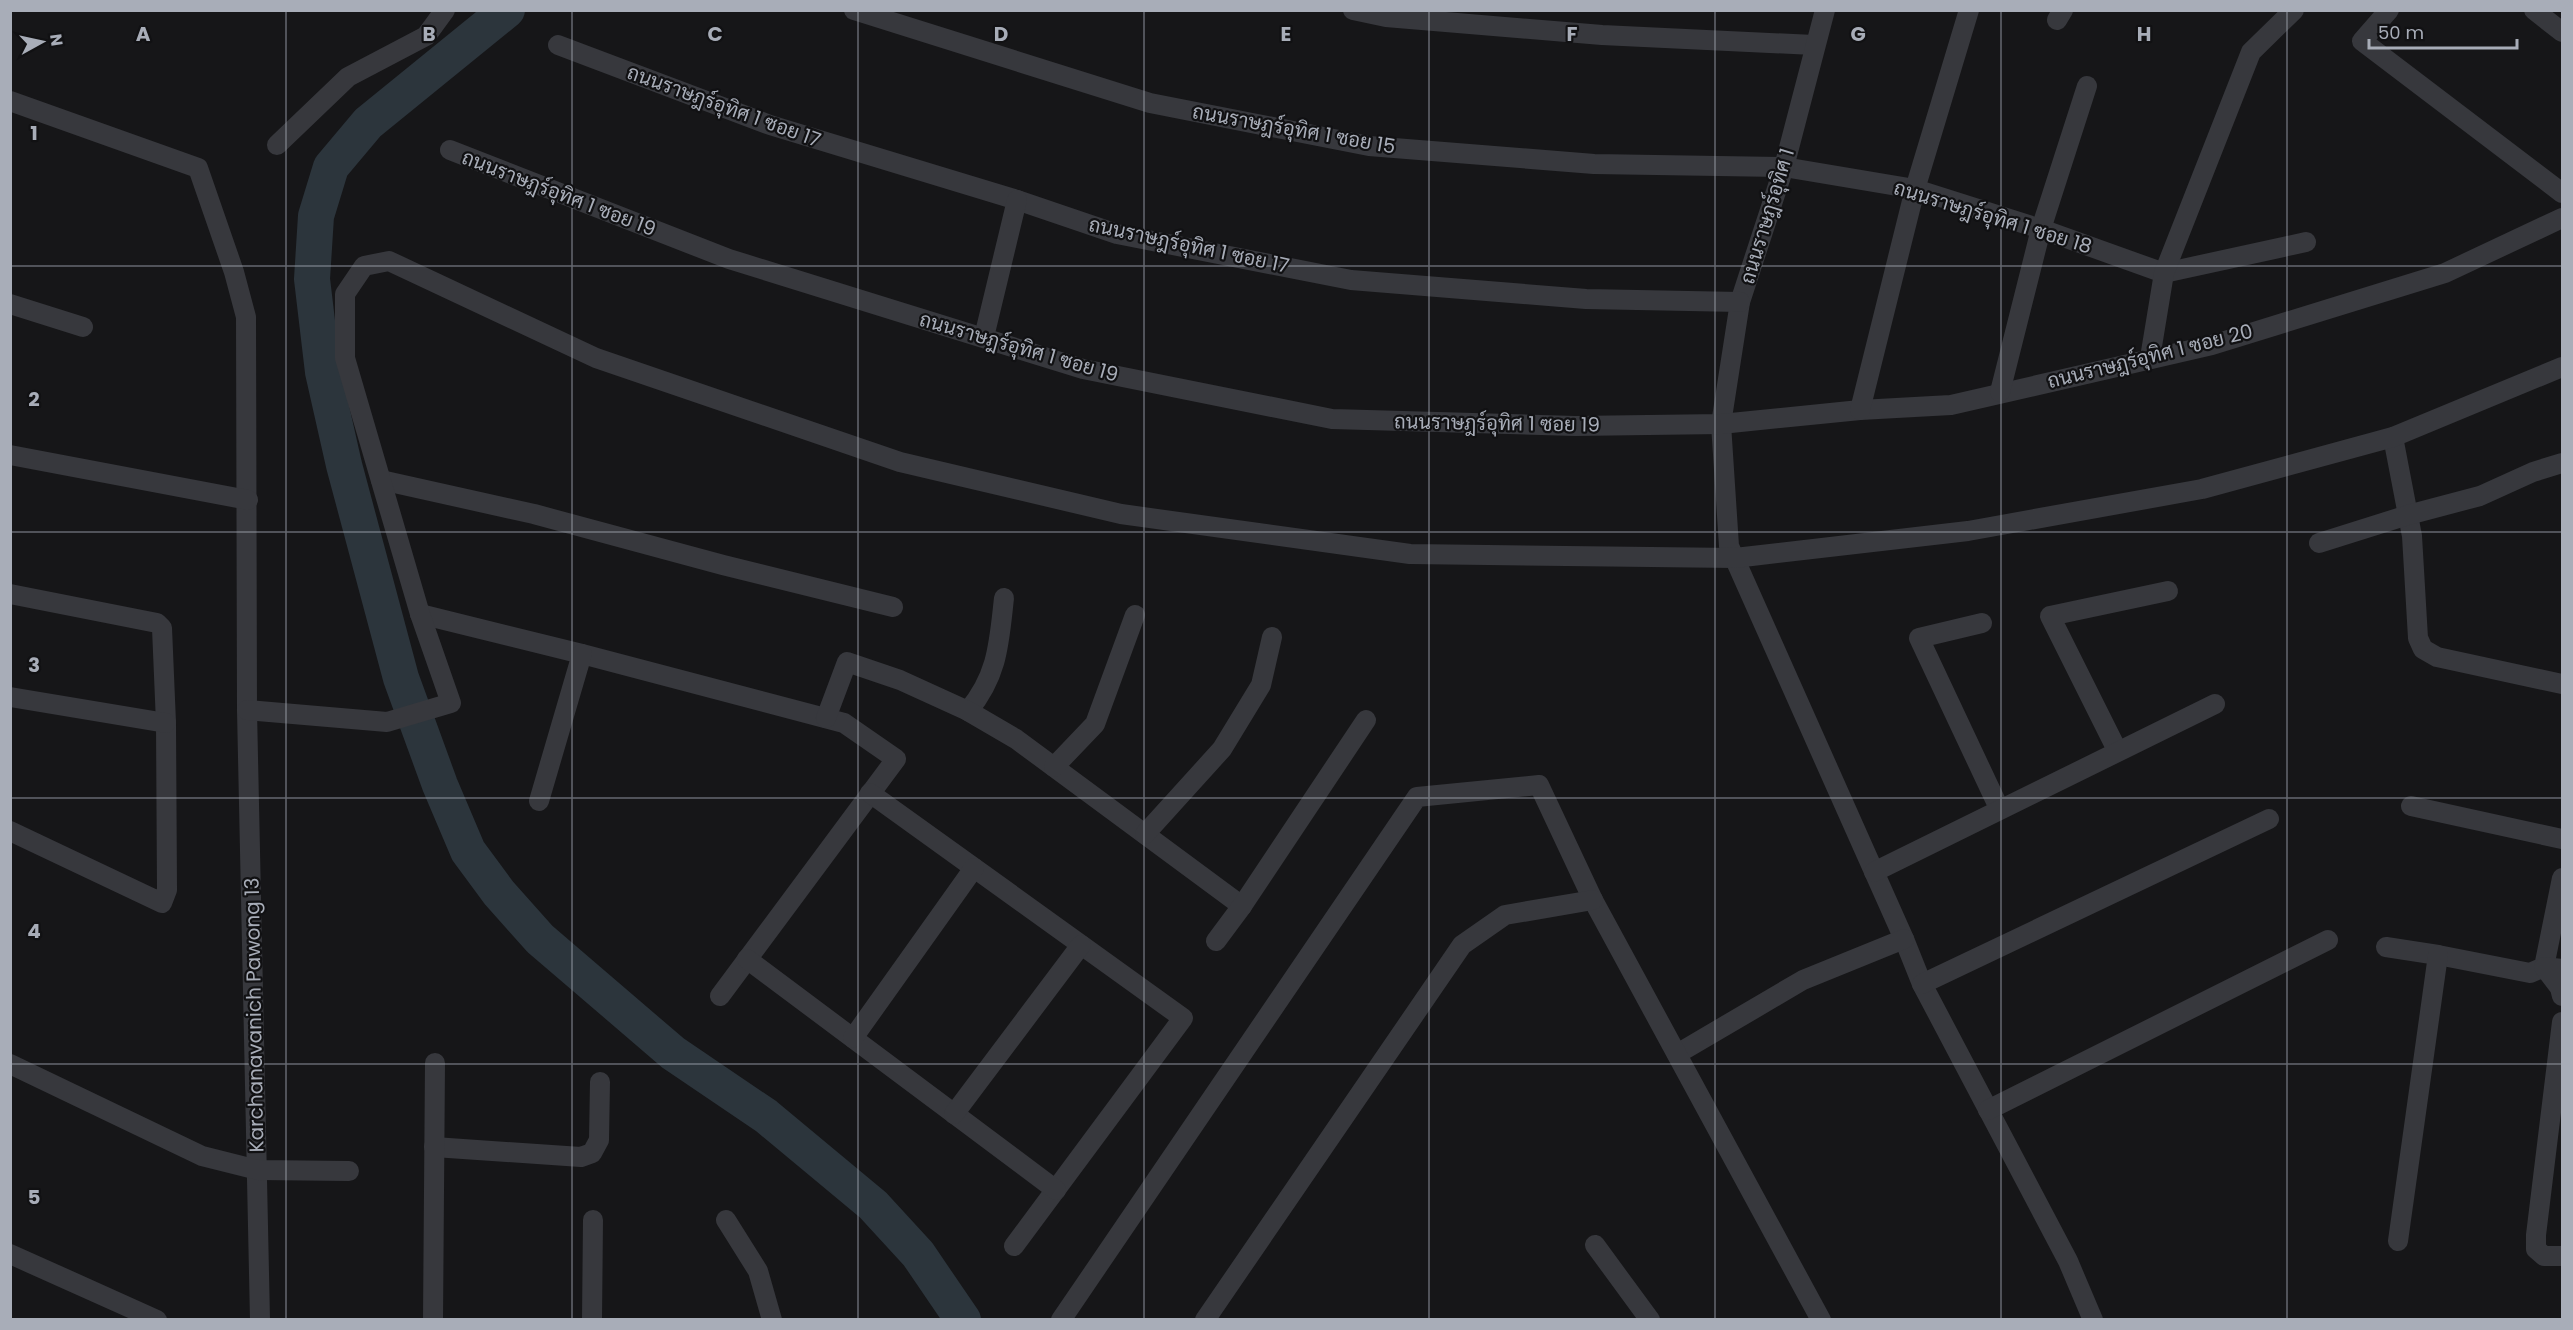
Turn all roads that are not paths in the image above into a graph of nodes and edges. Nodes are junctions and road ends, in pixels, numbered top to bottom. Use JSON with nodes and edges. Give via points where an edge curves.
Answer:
{"nodes":[{"id":1,"x":445,"y":10,"type":"edge"},
{"id":2,"x":854,"y":10,"type":"edge"},
{"id":3,"x":1353,"y":10,"type":"edge"},
{"id":4,"x":1825,"y":10,"type":"edge"},
{"id":5,"x":1969,"y":10,"type":"edge"},
{"id":6,"x":2294,"y":10,"type":"edge"},
{"id":7,"x":2389,"y":10,"type":"edge"},
{"id":8,"x":2534,"y":10,"type":"edge"},
{"id":9,"x":2562,"y":32,"type":"edge"},
{"id":10,"x":558,"y":45,"type":"dead end"},
{"id":11,"x":1814,"y":45,"type":"junction"},
{"id":12,"x":2087,"y":86,"type":"dead end"},
{"id":13,"x":10,"y":101,"type":"edge"},
{"id":14,"x":277,"y":146,"type":"dead end"},
{"id":15,"x":450,"y":150,"type":"dead end"},
{"id":16,"x":1784,"y":167,"type":"junction"},
{"id":17,"x":1915,"y":189,"type":"junction"},
{"id":18,"x":2562,"y":193,"type":"edge"},
{"id":19,"x":1017,"y":200,"type":"junction"},
{"id":20,"x":2562,"y":218,"type":"edge"},
{"id":21,"x":2041,"y":229,"type":"junction"},
{"id":22,"x":2306,"y":242,"type":"dead end"},
{"id":23,"x":2164,"y":273,"type":"junction"},
{"id":24,"x":1740,"y":302,"type":"junction"},
{"id":25,"x":10,"y":304,"type":"edge"},
{"id":26,"x":83,"y":327,"type":"dead end"},
{"id":27,"x":984,"y":337,"type":"junction"},
{"id":28,"x":2150,"y":358,"type":"junction"},
{"id":29,"x":2562,"y":367,"type":"edge"},
{"id":30,"x":2000,"y":392,"type":"junction"},
{"id":31,"x":1860,"y":410,"type":"junction"},
{"id":32,"x":1721,"y":424,"type":"junction"},
{"id":33,"x":2393,"y":437,"type":"junction"},
{"id":34,"x":10,"y":454,"type":"edge"},
{"id":35,"x":2562,"y":463,"type":"edge"},
{"id":36,"x":381,"y":480,"type":"junction"},
{"id":37,"x":248,"y":500,"type":"junction"},
{"id":38,"x":2408,"y":515,"type":"junction"},
{"id":39,"x":2319,"y":543,"type":"dead end"},
{"id":40,"x":1735,"y":558,"type":"junction"},
{"id":41,"x":2168,"y":591,"type":"dead end"},
{"id":42,"x":10,"y":594,"type":"edge"},
{"id":43,"x":1004,"y":598,"type":"dead end"},
{"id":44,"x":894,"y":607,"type":"dead end"},
{"id":45,"x":420,"y":614,"type":"junction"},
{"id":46,"x":1135,"y":615,"type":"dead end"},
{"id":47,"x":1982,"y":623,"type":"dead end"},
{"id":48,"x":1272,"y":637,"type":"dead end"},
{"id":49,"x":582,"y":654,"type":"junction"},
{"id":50,"x":2562,"y":684,"type":"edge"},
{"id":51,"x":10,"y":697,"type":"edge"},
{"id":52,"x":2215,"y":704,"type":"dead end"},
{"id":53,"x":247,"y":710,"type":"junction"},
{"id":54,"x":968,"y":711,"type":"junction"},
{"id":55,"x":826,"y":718,"type":"junction"},
{"id":56,"x":1366,"y":720,"type":"dead end"},
{"id":57,"x":166,"y":723,"type":"junction"},
{"id":58,"x":2117,"y":750,"type":"junction"},
{"id":59,"x":1054,"y":767,"type":"junction"},
{"id":60,"x":870,"y":793,"type":"junction"},
{"id":61,"x":539,"y":801,"type":"dead end"},
{"id":62,"x":2411,"y":806,"type":"dead end"},
{"id":63,"x":1999,"y":808,"type":"junction"},
{"id":64,"x":2269,"y":819,"type":"dead end"},
{"id":65,"x":10,"y":831,"type":"edge"},
{"id":66,"x":1145,"y":834,"type":"junction"},
{"id":67,"x":2562,"y":839,"type":"edge"},
{"id":68,"x":974,"y":868,"type":"junction"},
{"id":69,"x":1874,"y":872,"type":"junction"},
{"id":70,"x":2562,"y":878,"type":"edge"},
{"id":71,"x":1593,"y":900,"type":"junction"},
{"id":72,"x":1242,"y":906,"type":"junction"},
{"id":73,"x":1904,"y":939,"type":"junction"},
{"id":74,"x":2328,"y":940,"type":"dead end"},
{"id":75,"x":1216,"y":941,"type":"dead end"},
{"id":76,"x":1081,"y":945,"type":"junction"},
{"id":77,"x":2386,"y":947,"type":"dead end"},
{"id":78,"x":2438,"y":955,"type":"junction"},
{"id":79,"x":747,"y":959,"type":"junction"},
{"id":80,"x":2553,"y":968,"type":"edge"},
{"id":81,"x":1922,"y":984,"type":"junction"},
{"id":82,"x":720,"y":996,"type":"dead end"},
{"id":83,"x":2562,"y":996,"type":"edge"},
{"id":84,"x":2562,"y":1022,"type":"edge"},
{"id":85,"x":853,"y":1038,"type":"junction"},
{"id":86,"x":1677,"y":1054,"type":"junction"},
{"id":87,"x":435,"y":1063,"type":"dead end"},
{"id":88,"x":10,"y":1064,"type":"edge"},
{"id":89,"x":600,"y":1082,"type":"dead end"},
{"id":90,"x":2559,"y":1090,"type":"edge"},
{"id":91,"x":1988,"y":1110,"type":"junction"},
{"id":92,"x":954,"y":1114,"type":"junction"},
{"id":93,"x":434,"y":1147,"type":"junction"},
{"id":94,"x":258,"y":1170,"type":"junction"},
{"id":95,"x":349,"y":1171,"type":"dead end"},
{"id":96,"x":1056,"y":1190,"type":"junction"},
{"id":97,"x":593,"y":1220,"type":"dead end"},
{"id":98,"x":726,"y":1220,"type":"dead end"},
{"id":99,"x":2398,"y":1241,"type":"dead end"},
{"id":100,"x":1595,"y":1245,"type":"dead end"},
{"id":101,"x":1014,"y":1246,"type":"dead end"},
{"id":102,"x":10,"y":1254,"type":"edge"},
{"id":103,"x":2562,"y":1256,"type":"edge"},
{"id":104,"x":157,"y":1320,"type":"edge"},
{"id":105,"x":261,"y":1320,"type":"edge"},
{"id":106,"x":433,"y":1320,"type":"edge"},
{"id":107,"x":592,"y":1320,"type":"edge"},
{"id":108,"x":772,"y":1320,"type":"edge"},
{"id":109,"x":1061,"y":1320,"type":"edge"},
{"id":110,"x":1205,"y":1320,"type":"edge"},
{"id":111,"x":1650,"y":1320,"type":"edge"},
{"id":112,"x":1821,"y":1320,"type":"edge"},
{"id":113,"x":2093,"y":1320,"type":"edge"}],
"edges":[{"from":1,"to":14,"type":"street","via":[[426,36],[348,77]]},
{"from":2,"to":16,"type":"street","name":"ถนนราษฎร์อุทิศ 1 ซอย 15","via":[[1150,103],[1369,146],[1594,164]]},
{"from":3,"to":11,"type":"street","via":[[1386,17],[1602,35]]},
{"from":4,"to":11,"type":"street","name":"ถนนราษฎร์อุทิศ 1"},
{"from":5,"to":17,"type":"street"},
{"from":6,"to":23,"type":"street","via":[[2251,52]]},
{"from":7,"to":18,"type":"street","via":[[2361,42]]},
{"from":8,"to":9,"type":"street"},
{"from":10,"to":19,"type":"street","name":"ถนนราษฎร์อุทิศ 1 ซอย 17","via":[[770,126]]},
{"from":11,"to":16,"type":"street","name":"ถนนราษฎร์อุทิศ 1"},
{"from":12,"to":21,"type":"street"},
{"from":13,"to":37,"type":"street","name":"Karchanavanich Pawong 13","via":[[198,168],[246,317]]},
{"from":15,"to":27,"type":"street","name":"ถนนราษฎร์อุทิศ 1 ซอย 19","via":[[729,259]]},
{"from":16,"to":17,"type":"street","name":"ถนนราษฎร์อุทิศ 1 ซอย 18"},
{"from":16,"to":24,"type":"street","name":"ถนนราษฎร์อุทิศ 1"},
{"from":17,"to":21,"type":"street","name":"ถนนราษฎร์อุทิศ 1 ซอย 18"},
{"from":17,"to":31,"type":"street"},
{"from":19,"to":24,"type":"street","name":"ถนนราษฎร์อุทิศ 1 ซอย 17","via":[[1117,234],[1351,280],[1586,299]]},
{"from":19,"to":27,"type":"street"},
{"from":20,"to":28,"type":"street","name":"ถนนราษฎร์อุทิศ 1 ซอย 20","via":[[2445,273],[2212,345]]},
{"from":21,"to":23,"type":"street","name":"ถนนราษฎร์อุทิศ 1 ซอย 18"},
{"from":21,"to":30,"type":"street"},
{"from":22,"to":23,"type":"street"},
{"from":23,"to":28,"type":"street"},
{"from":24,"to":32,"type":"street","name":"ถนนราษฎร์อุทิศ 1"},
{"from":25,"to":26,"type":"street"},
{"from":27,"to":32,"type":"street","name":"ถนนราษฎร์อุทิศ 1 ซอย 19","via":[[1083,369],[1332,418],[1575,426]]},
{"from":28,"to":30,"type":"street","name":"ถนนราษฎร์อุทิศ 1 ซอย 20"},
{"from":29,"to":33,"type":"street"},
{"from":30,"to":31,"type":"street","name":"ถนนราษฎร์อุทิศ 1 ซอย 20","via":[[1951,405]]},
{"from":31,"to":32,"type":"street","name":"ถนนราษฎร์อุทิศ 1 ซอย 20"},
{"from":32,"to":40,"type":"street","name":"ถนนราษฎร์อุทิศ 1","via":[[1729,546]]},
{"from":33,"to":38,"type":"street"},
{"from":33,"to":40,"type":"street","via":[[2190,491],[1968,531]]},
{"from":34,"to":37,"type":"street"},
{"from":35,"to":38,"type":"street","via":[[2480,496]]},
{"from":36,"to":40,"type":"street","via":[[345,358],[345,294],[364,266],[389,261],[608,362],[900,462],[1121,514],[1410,554]]},
{"from":36,"to":44,"type":"street","via":[[534,514]]},
{"from":36,"to":45,"type":"street"},
{"from":37,"to":53,"type":"street","name":"Karchanavanich Pawong 13"},
{"from":38,"to":39,"type":"street"},
{"from":38,"to":50,"type":"street","via":[[2418,638],[2423,649],[2437,657]]},
{"from":40,"to":69,"type":"street","name":"ถนนราษฎร์อุทิศ 1"},
{"from":41,"to":58,"type":"street","via":[[2050,615]]},
{"from":42,"to":57,"type":"street","via":[[157,623],[162,628]]},
{"from":43,"to":54,"type":"street","via":[[999,651],[983,693]]},
{"from":45,"to":49,"type":"street"},
{"from":45,"to":53,"type":"street","via":[[451,703],[387,722]]},
{"from":46,"to":59,"type":"street","via":[[1095,724]]},
{"from":47,"to":63,"type":"street","via":[[1919,638]]},
{"from":48,"to":66,"type":"street","via":[[1261,685],[1222,749]]},
{"from":49,"to":55,"type":"street"},
{"from":49,"to":61,"type":"street"},
{"from":51,"to":57,"type":"street"},
{"from":52,"to":58,"type":"street"},
{"from":53,"to":94,"type":"street","name":"Karchanavanich Pawong 13"},
{"from":54,"to":55,"type":"street","via":[[848,662]]},
{"from":54,"to":59,"type":"street"},
{"from":55,"to":60,"type":"street","via":[[844,723],[896,759]]},
{"from":56,"to":72,"type":"street"},
{"from":57,"to":65,"type":"street","via":[[166,890],[162,903]]},
{"from":58,"to":63,"type":"street"},
{"from":59,"to":66,"type":"street"},
{"from":60,"to":68,"type":"street"},
{"from":60,"to":79,"type":"street"},
{"from":62,"to":67,"type":"street"},
{"from":63,"to":69,"type":"street"},
{"from":64,"to":81,"type":"street"},
{"from":66,"to":72,"type":"street"},
{"from":68,"to":76,"type":"street"},
{"from":68,"to":85,"type":"street"},
{"from":69,"to":73,"type":"street","name":"ถนนราษฎร์อุทิศ 1"},
{"from":70,"to":80,"type":"street"},
{"from":71,"to":86,"type":"street"},
{"from":71,"to":109,"type":"street","via":[[1539,785],[1417,796]]},
{"from":71,"to":110,"type":"street","via":[[1505,915],[1462,945]]},
{"from":72,"to":75,"type":"street"},
{"from":73,"to":81,"type":"street","name":"ถนนราษฎร์อุทิศ 1"},
{"from":73,"to":86,"type":"street","via":[[1803,980]]},
{"from":74,"to":91,"type":"street"},
{"from":76,"to":92,"type":"street"},
{"from":76,"to":96,"type":"street","via":[[1183,1018]]},
{"from":77,"to":78,"type":"street"},
{"from":78,"to":80,"type":"street","via":[[2516,972]]},
{"from":78,"to":99,"type":"street"},
{"from":79,"to":82,"type":"street"},
{"from":79,"to":85,"type":"street"},
{"from":80,"to":83,"type":"street"},
{"from":81,"to":91,"type":"street","name":"ถนนราษฎร์อุทิศ 1"},
{"from":84,"to":90,"type":"street"},
{"from":85,"to":92,"type":"street"},
{"from":86,"to":112,"type":"street"},
{"from":87,"to":93,"type":"street"},
{"from":88,"to":94,"type":"street","via":[[202,1156]]},
{"from":89,"to":93,"type":"street","via":[[598,1140],[592,1153],[581,1157]]},
{"from":90,"to":103,"type":"street","via":[[2536,1250],[2544,1256]]},
{"from":91,"to":113,"type":"street","name":"ถนนราษฎร์อุทิศ 1","via":[[2068,1261]]},
{"from":92,"to":96,"type":"street"},
{"from":93,"to":106,"type":"street"},
{"from":94,"to":95,"type":"street"},
{"from":94,"to":105,"type":"street","name":"Karchanavanich Pawong 13"},
{"from":96,"to":101,"type":"street"},
{"from":97,"to":107,"type":"street"},
{"from":98,"to":108,"type":"street","via":[[758,1271]]},
{"from":100,"to":111,"type":"street"},
{"from":102,"to":104,"type":"street"}]}
